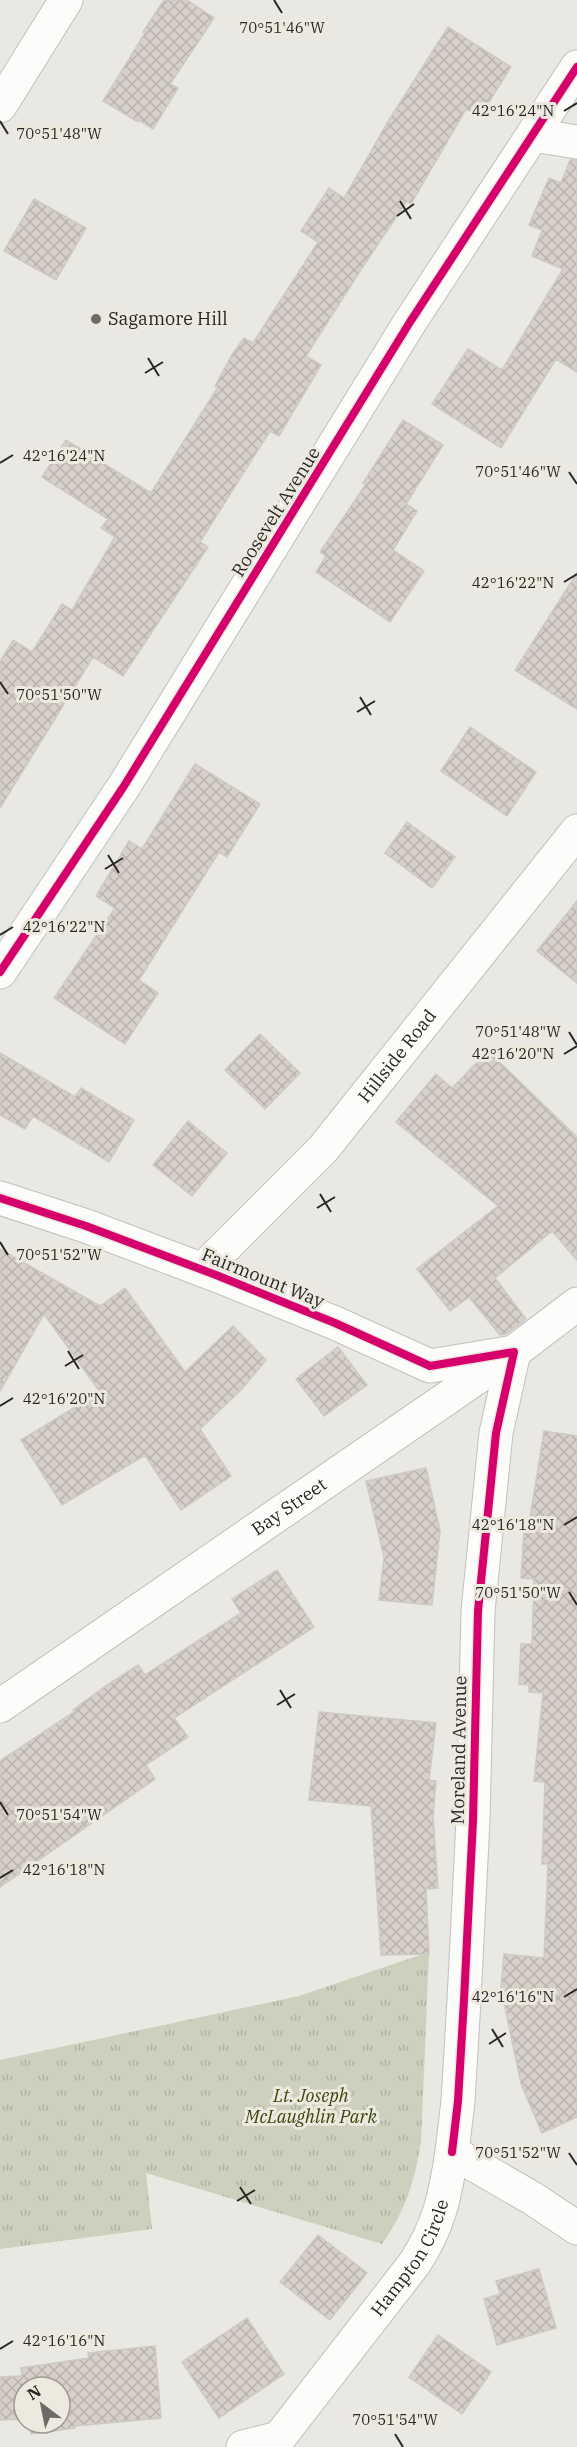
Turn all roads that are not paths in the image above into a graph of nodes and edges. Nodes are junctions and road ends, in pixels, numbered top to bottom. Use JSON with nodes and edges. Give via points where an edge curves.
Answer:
{"nodes":[{"id":1,"x":66,"y":0,"type":"edge"},
{"id":2,"x":577,"y":67,"type":"edge"},
{"id":3,"x":0,"y":106,"type":"edge"},
{"id":4,"x":533,"y":135,"type":"junction"},
{"id":5,"x":577,"y":142,"type":"edge"},
{"id":6,"x":577,"y":831,"type":"edge"},
{"id":7,"x":0,"y":972,"type":"edge"},
{"id":8,"x":0,"y":1198,"type":"edge"},
{"id":9,"x":202,"y":1269,"type":"junction"},
{"id":10,"x":577,"y":1304,"type":"edge"},
{"id":11,"x":514,"y":1352,"type":"junction"},
{"id":12,"x":0,"y":1706,"type":"edge"},
{"id":13,"x":452,"y":2152,"type":"junction"},
{"id":14,"x":577,"y":2228,"type":"edge"},
{"id":15,"x":279,"y":2442,"type":"edge"},
{"id":16,"x":243,"y":2447,"type":"edge"}],
"edges":[{"from":1,"to":3,"type":"street"},
{"from":2,"to":4,"type":"street","name":"Roosevelt Avenue"},
{"from":4,"to":5,"type":"street"},
{"from":4,"to":7,"type":"street","name":"Roosevelt Avenue","via":[[410,322],[124,786]]},
{"from":6,"to":9,"type":"street","name":"Hillside Road","via":[[323,1149]]},
{"from":8,"to":9,"type":"street","name":"Fairmount Way"},
{"from":9,"to":11,"type":"street","name":"Fairmount Way","via":[[430,1366]]},
{"from":10,"to":11,"type":"street","name":"Bay Street"},
{"from":11,"to":12,"type":"street","name":"Bay Street"},
{"from":11,"to":13,"type":"street","name":"Moreland Avenue","via":[[496,1433],[477,1611],[472,1831]]},
{"from":13,"to":14,"type":"street"},
{"from":13,"to":15,"type":"street","name":"Hampton Circle","via":[[443,2206],[426,2247]]},
{"from":15,"to":16,"type":"street","name":"Hampton Circle"}]}
